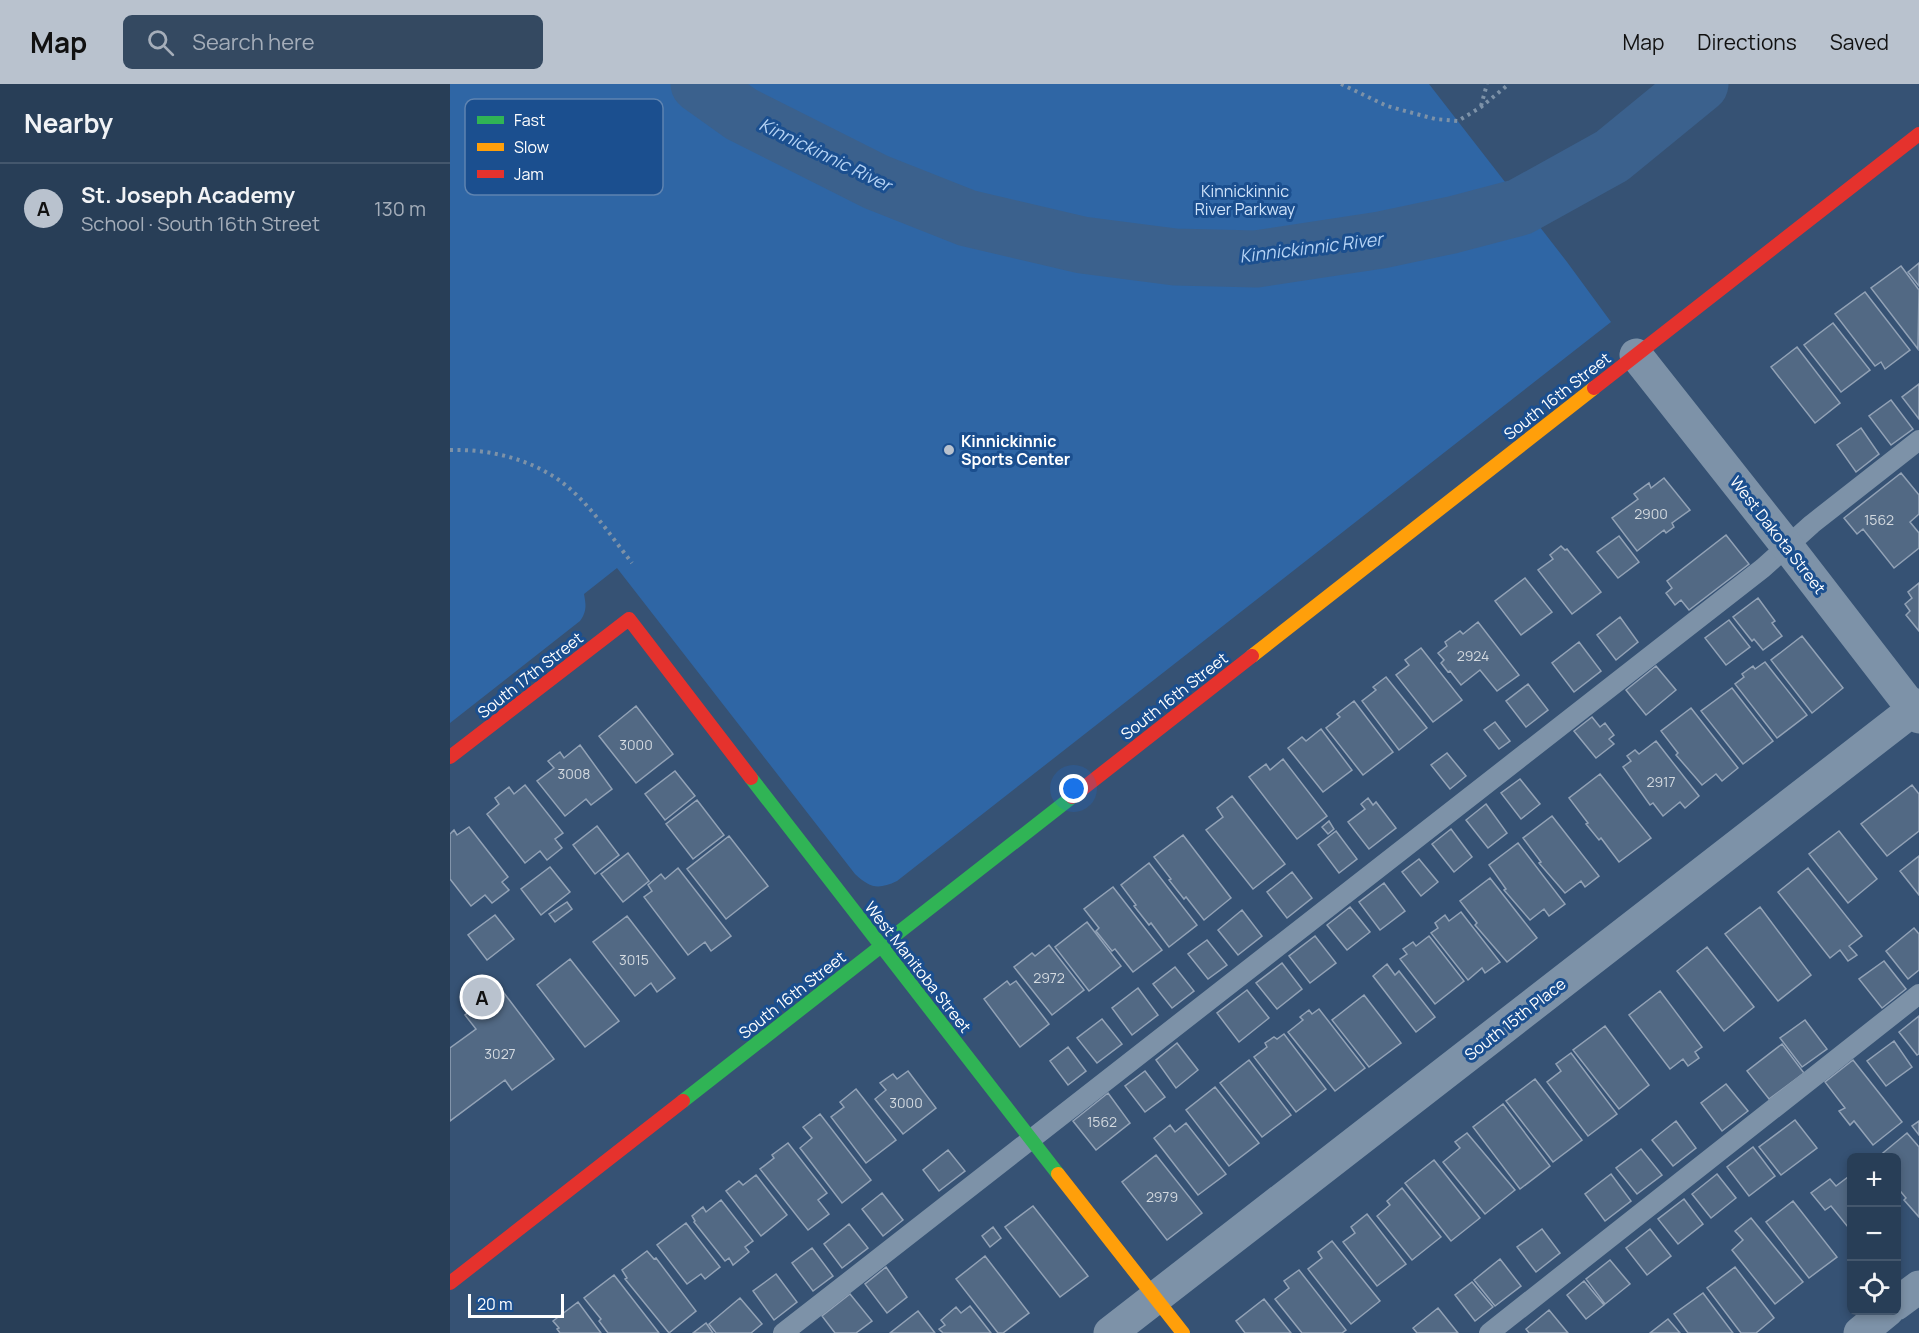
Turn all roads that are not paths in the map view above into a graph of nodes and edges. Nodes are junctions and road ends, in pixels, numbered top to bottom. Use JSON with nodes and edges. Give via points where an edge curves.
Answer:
{"nodes":[{"id":1,"x":1919,"y":134,"type":"edge"},
{"id":2,"x":1636,"y":354,"type":"junction"},
{"id":3,"x":1919,"y":440,"type":"edge"},
{"id":4,"x":1788,"y":546,"type":"junction"},
{"id":5,"x":629,"y":619,"type":"joint"},
{"id":6,"x":1917,"y":710,"type":"edge"},
{"id":7,"x":450,"y":757,"type":"edge"},
{"id":8,"x":881,"y":947,"type":"junction"},
{"id":9,"x":1919,"y":994,"type":"edge"},
{"id":10,"x":1030,"y":1139,"type":"junction"},
{"id":11,"x":450,"y":1283,"type":"edge"},
{"id":12,"x":1919,"y":1287,"type":"edge"},
{"id":13,"x":1156,"y":1298,"type":"junction"},
{"id":14,"x":1901,"y":1300,"type":"edge"},
{"id":15,"x":1883,"y":1315,"type":"edge"},
{"id":16,"x":783,"y":1333,"type":"edge"},
{"id":17,"x":1110,"y":1333,"type":"edge"},
{"id":18,"x":1183,"y":1333,"type":"edge"},
{"id":19,"x":1489,"y":1333,"type":"edge"},
{"id":20,"x":1860,"y":1333,"type":"edge"}],
"edges":[{"from":1,"to":2,"type":"street","name":"South 16th Street"},
{"from":2,"to":4,"type":"street","name":"West Dakota Street"},
{"from":2,"to":8,"type":"street","name":"South 16th Street"},
{"from":3,"to":4,"type":"lane"},
{"from":4,"to":6,"type":"street","name":"West Dakota Street"},
{"from":4,"to":10,"type":"lane"},
{"from":5,"to":7,"type":"street","name":"South 17th Street"},
{"from":5,"to":8,"type":"street","name":"West Manitoba Street"},
{"from":6,"to":13,"type":"street","name":"South 15th Place"},
{"from":8,"to":10,"type":"street","name":"West Manitoba Street"},
{"from":8,"to":11,"type":"street","name":"South 16th Street"},
{"from":9,"to":19,"type":"lane"},
{"from":10,"to":13,"type":"street","name":"West Manitoba Street"},
{"from":10,"to":16,"type":"lane"},
{"from":12,"to":14,"type":"street"},
{"from":13,"to":17,"type":"street","name":"South 15th Place"},
{"from":13,"to":18,"type":"street","name":"West Manitoba Street"},
{"from":15,"to":20,"type":"street"}]}
